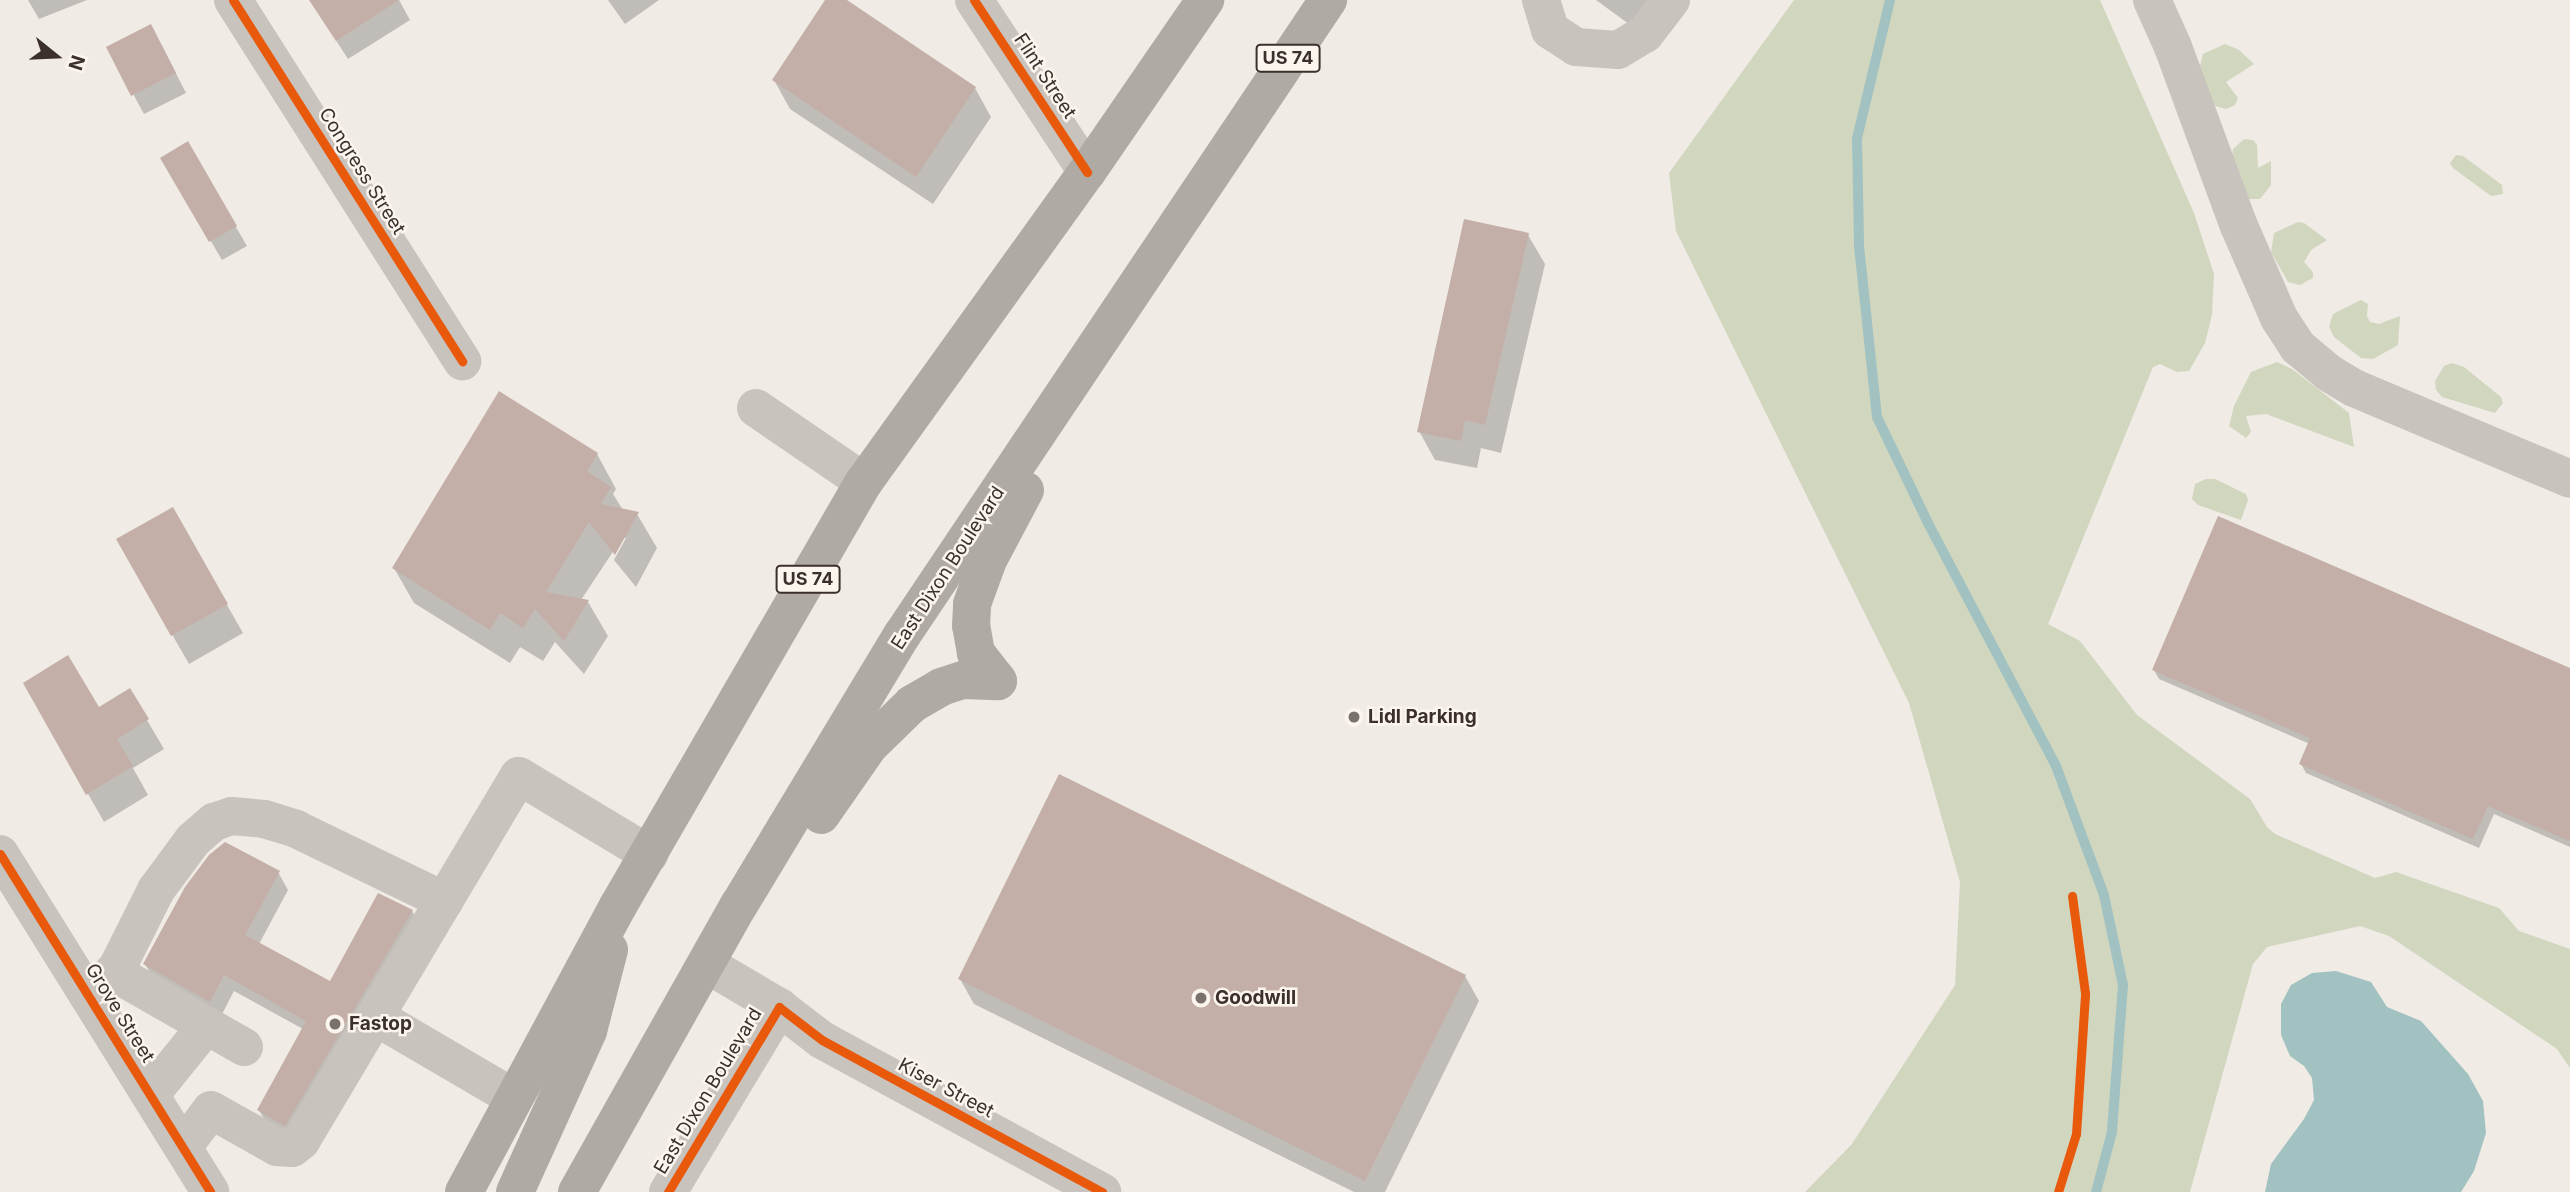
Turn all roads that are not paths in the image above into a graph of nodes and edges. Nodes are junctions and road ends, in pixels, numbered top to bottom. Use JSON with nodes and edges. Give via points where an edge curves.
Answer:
{"nodes":[{"id":1,"x":233,"y":0,"type":"edge"},
{"id":2,"x":974,"y":0,"type":"edge"},
{"id":3,"x":1205,"y":0,"type":"edge"},
{"id":4,"x":1328,"y":0,"type":"edge"},
{"id":5,"x":1541,"y":0,"type":"edge"},
{"id":6,"x":1671,"y":0,"type":"edge"},
{"id":7,"x":2152,"y":0,"type":"edge"},
{"id":8,"x":1087,"y":172,"type":"junction"},
{"id":9,"x":1129,"y":296,"type":"junction"},
{"id":10,"x":462,"y":361,"type":"dead end"},
{"id":11,"x":756,"y":408,"type":"dead end"},
{"id":12,"x":2570,"y":479,"type":"edge"},
{"id":13,"x":864,"y":482,"type":"junction"},
{"id":14,"x":0,"y":854,"type":"edge"},
{"id":15,"x":649,"y":854,"type":"junction"},
{"id":16,"x":445,"y":901,"type":"junction"},
{"id":17,"x":739,"y":905,"type":"junction"},
{"id":18,"x":618,"y":906,"type":"junction"},
{"id":19,"x":706,"y":964,"type":"junction"},
{"id":20,"x":101,"y":984,"type":"junction"},
{"id":21,"x":779,"y":1007,"type":"junction"},
{"id":22,"x":376,"y":1017,"type":"junction"},
{"id":23,"x":206,"y":1026,"type":"junction"},
{"id":24,"x":244,"y":1047,"type":"dead end"},
{"id":25,"x":151,"y":1094,"type":"junction"},
{"id":26,"x":514,"y":1098,"type":"junction"},
{"id":27,"x":183,"y":1147,"type":"junction"},
{"id":28,"x":210,"y":1192,"type":"edge"},
{"id":29,"x":464,"y":1192,"type":"edge"},
{"id":30,"x":515,"y":1192,"type":"edge"},
{"id":31,"x":577,"y":1192,"type":"edge"},
{"id":32,"x":668,"y":1192,"type":"edge"},
{"id":33,"x":1102,"y":1192,"type":"edge"}],
"edges":[{"from":1,"to":10,"type":"street","name":"Congress Street"},
{"from":2,"to":8,"type":"street","name":"Flint Street"},
{"from":3,"to":8,"type":"highway","number":"US 74"},
{"from":4,"to":9,"type":"highway","name":"East Dixon Boulevard","number":"US 74"},
{"from":5,"to":6,"type":"street","via":[[1550,30],[1559,36],[1576,47],[1618,50],[1645,34]]},
{"from":7,"to":12,"type":"street","via":[[2239,226],[2279,318],[2298,347],[2354,388]]},
{"from":8,"to":13,"type":"highway","number":"US 74"},
{"from":9,"to":17,"type":"highway","name":"East Dixon Boulevard","number":"US 74","via":[[902,635]]},
{"from":9,"to":17,"type":"highway","via":[[977,583],[972,642],[998,681],[963,680],[941,687],[894,719],[869,746],[764,899]]},
{"from":11,"to":13,"type":"street"},
{"from":13,"to":15,"type":"highway","number":"US 74"},
{"from":14,"to":20,"type":"street","name":"Grove Street"},
{"from":15,"to":16,"type":"street","via":[[519,776]]},
{"from":15,"to":18,"type":"highway","number":"US 74"},
{"from":16,"to":20,"type":"street","via":[[296,829],[264,819],[231,816],[214,822],[193,840],[156,890]]},
{"from":16,"to":22,"type":"street"},
{"from":17,"to":19,"type":"highway","name":"East Dixon Boulevard","number":"US 74"},
{"from":18,"to":26,"type":"highway","number":"US 74"},
{"from":18,"to":30,"type":"highway","via":[[604,981],[588,1031]]},
{"from":19,"to":21,"type":"street","name":"Kiser Street"},
{"from":19,"to":31,"type":"highway","name":"East Dixon Boulevard","number":"US 74"},
{"from":20,"to":23,"type":"street"},
{"from":20,"to":25,"type":"street","name":"Grove Street"},
{"from":21,"to":32,"type":"street","name":"East Dixon Boulevard"},
{"from":21,"to":33,"type":"street","name":"Kiser Street","via":[[822,1040]]},
{"from":22,"to":26,"type":"street"},
{"from":22,"to":27,"type":"street","via":[[292,1149],[277,1147],[211,1110]]},
{"from":23,"to":24,"type":"street"},
{"from":23,"to":25,"type":"street"},
{"from":25,"to":27,"type":"street","name":"Grove Street"},
{"from":26,"to":29,"type":"highway","number":"US 74"},
{"from":27,"to":28,"type":"street","name":"Grove Street"}]}
